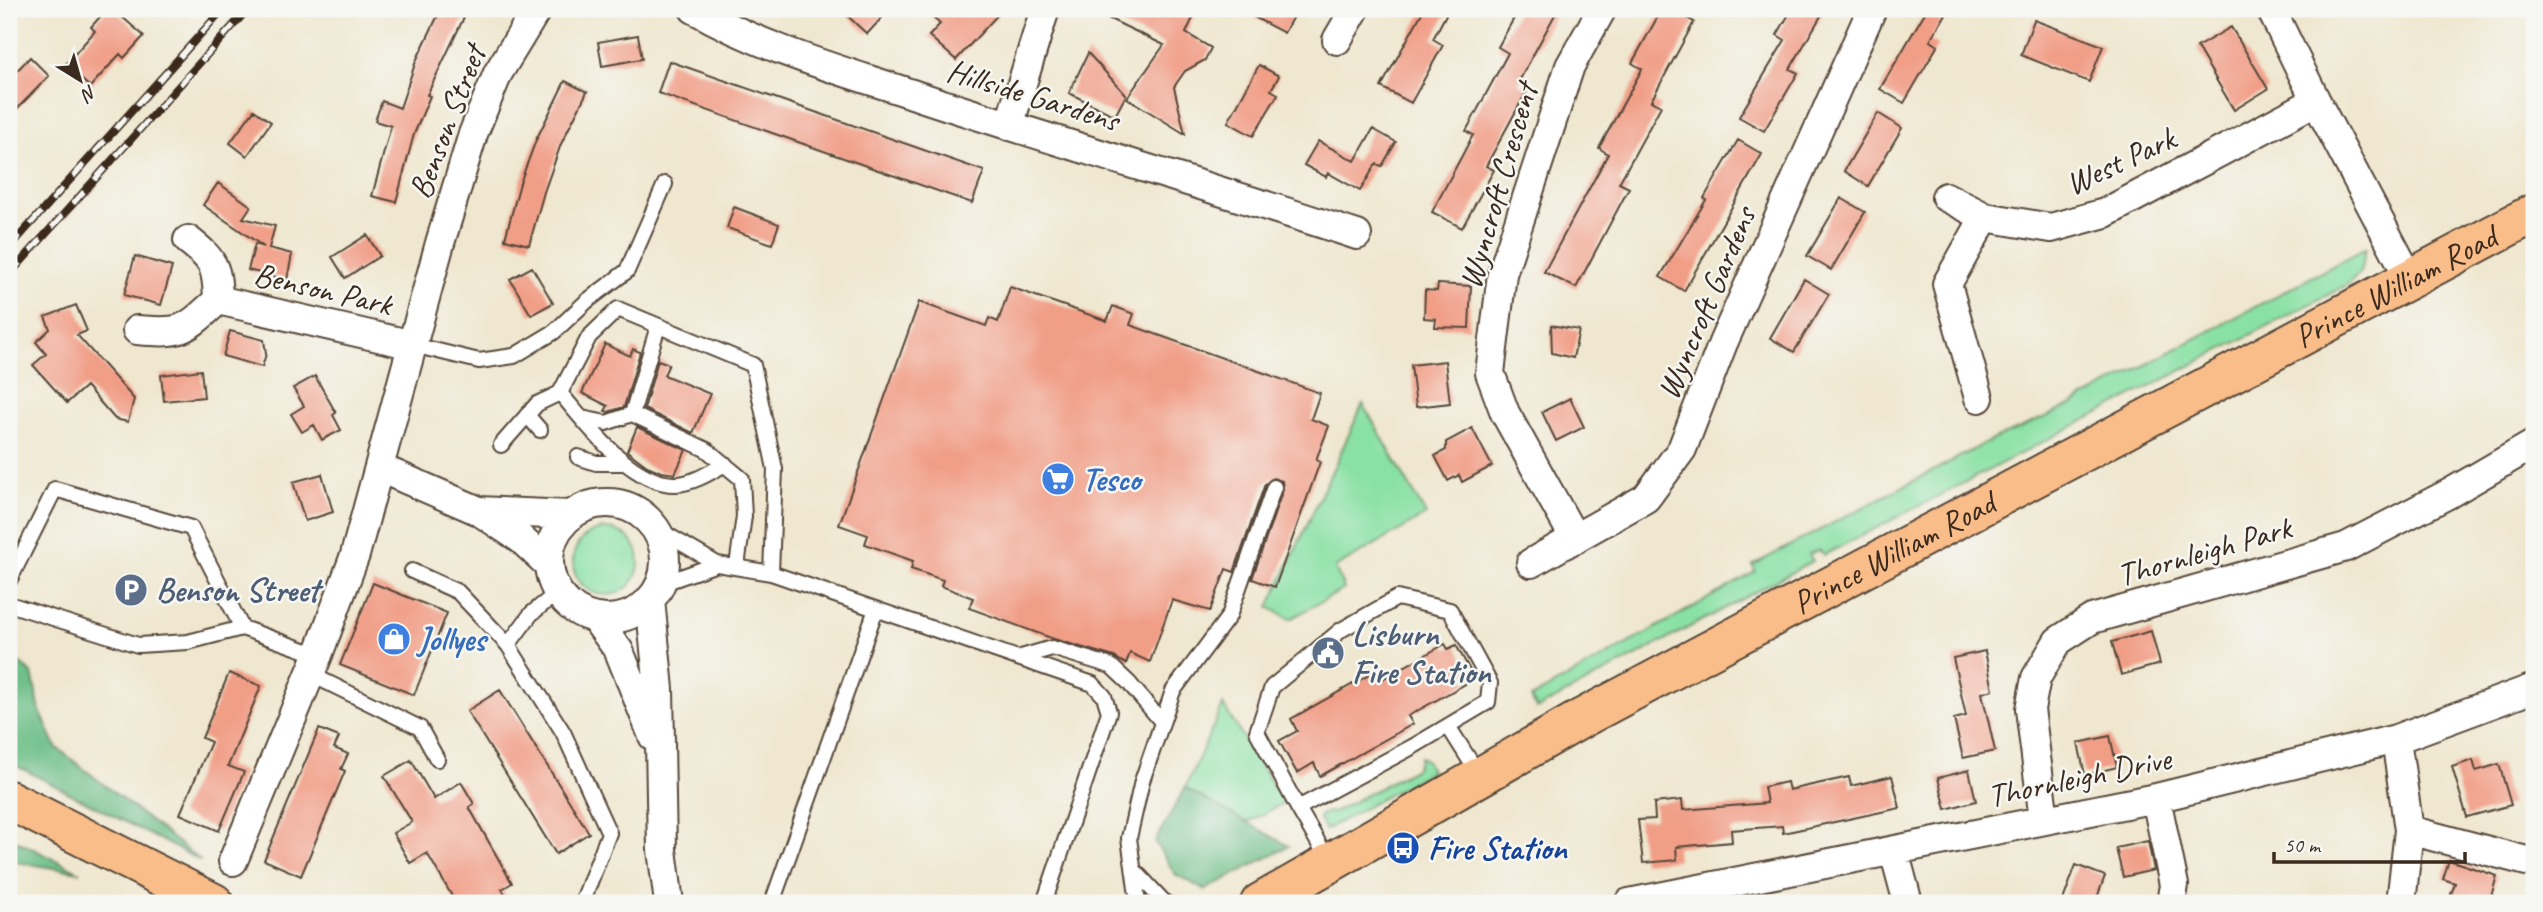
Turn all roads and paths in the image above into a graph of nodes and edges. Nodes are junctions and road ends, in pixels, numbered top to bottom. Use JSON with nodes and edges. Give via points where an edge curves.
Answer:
{"nodes":[{"id":1,"x":537,"y":9,"type":"edge"},
{"id":2,"x":694,"y":9,"type":"edge"},
{"id":3,"x":1045,"y":9,"type":"edge"},
{"id":4,"x":1355,"y":9,"type":"edge"},
{"id":5,"x":1602,"y":9,"type":"edge"},
{"id":6,"x":1872,"y":9,"type":"edge"},
{"id":7,"x":2270,"y":9,"type":"edge"},
{"id":8,"x":1337,"y":40,"type":"dead end"},
{"id":9,"x":2316,"y":101,"type":"junction"},
{"id":10,"x":1009,"y":126,"type":"junction"},
{"id":11,"x":665,"y":184,"type":"dead end"},
{"id":12,"x":1946,"y":197,"type":"dead end"},
{"id":13,"x":2534,"y":213,"type":"edge"},
{"id":14,"x":1985,"y":217,"type":"junction"},
{"id":15,"x":1357,"y":236,"type":"dead end"},
{"id":16,"x":188,"y":240,"type":"dead end"},
{"id":17,"x":2410,"y":279,"type":"junction"},
{"id":18,"x":218,"y":300,"type":"junction"},
{"id":19,"x":657,"y":326,"type":"junction"},
{"id":20,"x":137,"y":330,"type":"dead end"},
{"id":21,"x":413,"y":345,"type":"junction"},
{"id":22,"x":560,"y":393,"type":"junction"},
{"id":23,"x":1979,"y":398,"type":"dead end"},
{"id":24,"x":632,"y":414,"type":"junction"},
{"id":25,"x":527,"y":415,"type":"junction"},
{"id":26,"x":582,"y":418,"type":"junction"},
{"id":27,"x":540,"y":430,"type":"dead end"},
{"id":28,"x":2534,"y":444,"type":"edge"},
{"id":29,"x":501,"y":445,"type":"dead end"},
{"id":30,"x":578,"y":457,"type":"dead end"},
{"id":31,"x":622,"y":463,"type":"junction"},
{"id":32,"x":726,"y":464,"type":"junction"},
{"id":33,"x":380,"y":468,"type":"junction"},
{"id":34,"x":1274,"y":487,"type":"dead end"},
{"id":35,"x":479,"y":511,"type":"junction"},
{"id":36,"x":572,"y":515,"type":"junction"},
{"id":37,"x":654,"y":527,"type":"junction"},
{"id":38,"x":1575,"y":539,"type":"junction"},
{"id":39,"x":717,"y":564,"type":"junction"},
{"id":40,"x":1531,"y":564,"type":"dead end"},
{"id":41,"x":549,"y":565,"type":"junction"},
{"id":42,"x":737,"y":566,"type":"junction"},
{"id":43,"x":412,"y":571,"type":"dead end"},
{"id":44,"x":771,"y":573,"type":"junction"},
{"id":45,"x":9,"y":581,"type":"edge"},
{"id":46,"x":655,"y":592,"type":"junction"},
{"id":47,"x":558,"y":593,"type":"junction"},
{"id":48,"x":9,"y":604,"type":"edge"},
{"id":49,"x":876,"y":609,"type":"junction"},
{"id":50,"x":595,"y":618,"type":"junction"},
{"id":51,"x":242,"y":628,"type":"junction"},
{"id":52,"x":508,"y":646,"type":"junction"},
{"id":53,"x":1018,"y":658,"type":"junction"},
{"id":54,"x":314,"y":665,"type":"junction"},
{"id":55,"x":2534,"y":688,"type":"edge"},
{"id":56,"x":1162,"y":722,"type":"junction"},
{"id":57,"x":1448,"y":726,"type":"junction"},
{"id":58,"x":2396,"y":739,"type":"junction"},
{"id":59,"x":661,"y":758,"type":"junction"},
{"id":60,"x":437,"y":759,"type":"dead end"},
{"id":61,"x":1479,"y":776,"type":"junction"},
{"id":62,"x":2156,"y":798,"type":"junction"},
{"id":63,"x":9,"y":800,"type":"edge"},
{"id":64,"x":1298,"y":808,"type":"junction"},
{"id":65,"x":2044,"y":820,"type":"junction"},
{"id":66,"x":2409,"y":830,"type":"junction"},
{"id":67,"x":662,"y":850,"type":"junction"},
{"id":68,"x":1894,"y":851,"type":"junction"},
{"id":69,"x":233,"y":861,"type":"dead end"},
{"id":70,"x":1330,"y":862,"type":"junction"},
{"id":71,"x":2534,"y":863,"type":"edge"},
{"id":72,"x":1135,"y":871,"type":"junction"},
{"id":73,"x":214,"y":903,"type":"edge"},
{"id":74,"x":583,"y":903,"type":"edge"},
{"id":75,"x":651,"y":903,"type":"edge"},
{"id":76,"x":669,"y":903,"type":"edge"},
{"id":77,"x":772,"y":903,"type":"edge"},
{"id":78,"x":1044,"y":903,"type":"edge"},
{"id":79,"x":1138,"y":903,"type":"edge"},
{"id":80,"x":1165,"y":903,"type":"edge"},
{"id":81,"x":1260,"y":903,"type":"edge"},
{"id":82,"x":1629,"y":903,"type":"edge"},
{"id":83,"x":1908,"y":903,"type":"edge"},
{"id":84,"x":2171,"y":903,"type":"edge"},
{"id":85,"x":2402,"y":903,"type":"edge"}],
"edges":[{"from":1,"to":21,"type":"street","name":"Benson Street","via":[[498,73],[473,134]]},
{"from":2,"to":10,"type":"street","name":"Hillside Gardens","via":[[764,44]]},
{"from":3,"to":10,"type":"street"},
{"from":4,"to":8,"type":"street"},
{"from":5,"to":38,"type":"street","name":"Wyncroft Crescent","via":[[1570,66],[1502,274],[1490,373],[1505,413]]},
{"from":6,"to":38,"type":"street","name":"Wyncroft Gardens","via":[[1723,343],[1682,449],[1646,498]]},
{"from":7,"to":9,"type":"street"},
{"from":9,"to":14,"type":"street","name":"West Park","via":[[2105,213],[2051,228]]},
{"from":9,"to":17,"type":"street"},
{"from":10,"to":15,"type":"street","name":"Hillside Gardens"},
{"from":11,"to":21,"type":"lane","via":[[627,271],[554,332],[514,356],[479,361]]},
{"from":12,"to":14,"type":"street","name":"West Park"},
{"from":13,"to":17,"type":"main road","name":"Prince William Road"},
{"from":14,"to":23,"type":"street","via":[[1947,284]]},
{"from":16,"to":18,"type":"street","name":"Benson Park","via":[[207,255],[217,276]]},
{"from":17,"to":61,"type":"main road","name":"Prince William Road"},
{"from":18,"to":20,"type":"street","name":"Benson Park","via":[[191,325],[170,333]]},
{"from":18,"to":21,"type":"street","name":"Benson Park"},
{"from":19,"to":22,"type":"lane","via":[[618,309],[589,337]]},
{"from":19,"to":24,"type":"lane"},
{"from":19,"to":44,"type":"lane","via":[[753,365],[775,469]]},
{"from":21,"to":33,"type":"street","name":"Benson Street"},
{"from":22,"to":25,"type":"lane","via":[[537,404]]},
{"from":22,"to":26,"type":"lane"},
{"from":24,"to":26,"type":"lane","via":[[606,423]]},
{"from":24,"to":32,"type":"lane"},
{"from":25,"to":27,"type":"lane"},
{"from":25,"to":29,"type":"lane"},
{"from":26,"to":31,"type":"lane"},
{"from":28,"to":65,"type":"street","name":"Thornleigh Park","via":[[2346,547],[2092,619],[2058,641],[2036,678],[2031,709]]},
{"from":30,"to":31,"type":"lane","via":[[596,463]]},
{"from":31,"to":32,"type":"lane","via":[[677,484]]},
{"from":32,"to":42,"type":"lane","via":[[742,479],[744,516]]},
{"from":33,"to":35,"type":"street"},
{"from":33,"to":54,"type":"street","name":"Benson Street","via":[[355,555]]},
{"from":34,"to":56,"type":"lane","via":[[1229,616],[1173,691]]},
{"from":35,"to":36,"type":"street"},
{"from":35,"to":41,"type":"street"},
{"from":36,"to":37,"type":"street","via":[[588,506],[615,504],[641,514]]},
{"from":36,"to":41,"type":"street","via":[[554,537]]},
{"from":37,"to":39,"type":"lane"},
{"from":37,"to":46,"type":"street","via":[[663,544],[665,564]]},
{"from":38,"to":40,"type":"street","name":"Wyncroft Gardens"},
{"from":39,"to":42,"type":"lane"},
{"from":39,"to":46,"type":"lane"},
{"from":41,"to":47,"type":"street"},
{"from":42,"to":44,"type":"lane"},
{"from":43,"to":52,"type":"lane","via":[[458,592]]},
{"from":44,"to":49,"type":"lane"},
{"from":45,"to":51,"type":"lane","via":[[55,489],[191,528]]},
{"from":46,"to":50,"type":"street","via":[[634,613],[615,619]]},
{"from":46,"to":59,"type":"street"},
{"from":47,"to":50,"type":"street","via":[[574,609]]},
{"from":47,"to":52,"type":"lane","via":[[531,614]]},
{"from":48,"to":51,"type":"lane","via":[[138,645],[188,642]]},
{"from":49,"to":53,"type":"lane"},
{"from":49,"to":77,"type":"lane"},
{"from":50,"to":59,"type":"street","via":[[619,651]]},
{"from":51,"to":54,"type":"lane"},
{"from":52,"to":74,"type":"lane","via":[[564,732],[608,833]]},
{"from":53,"to":56,"type":"lane","via":[[1052,648],[1111,666]]},
{"from":53,"to":78,"type":"lane","via":[[1093,684],[1104,696],[1109,712]]},
{"from":54,"to":60,"type":"lane","via":[[420,728]]},
{"from":54,"to":69,"type":"street","name":"Benson Street"},
{"from":55,"to":58,"type":"street","name":"Thornleigh Drive"},
{"from":56,"to":72,"type":"lane","via":[[1129,838]]},
{"from":57,"to":61,"type":"lane"},
{"from":57,"to":64,"type":"lane"},
{"from":57,"to":64,"type":"lane","via":[[1488,702],[1490,683],[1450,610],[1397,598],[1341,630],[1272,688],[1258,732]]},
{"from":58,"to":62,"type":"street","name":"Thornleigh Drive"},
{"from":58,"to":66,"type":"street"},
{"from":59,"to":67,"type":"street"},
{"from":61,"to":70,"type":"main road","name":"Prince William Road"},
{"from":62,"to":65,"type":"street","name":"Thornleigh Drive"},
{"from":62,"to":84,"type":"street","via":[[2174,885]]},
{"from":63,"to":73,"type":"main road"},
{"from":64,"to":70,"type":"lane"},
{"from":65,"to":68,"type":"street","name":"Thornleigh Drive"},
{"from":66,"to":71,"type":"street"},
{"from":66,"to":85,"type":"street"},
{"from":67,"to":75,"type":"street"},
{"from":67,"to":76,"type":"street"},
{"from":68,"to":82,"type":"street","name":"Thornleigh Drive"},
{"from":68,"to":83,"type":"street"},
{"from":70,"to":81,"type":"main road","name":"Prince William Road"},
{"from":72,"to":79,"type":"lane"},
{"from":72,"to":80,"type":"lane"}]}
